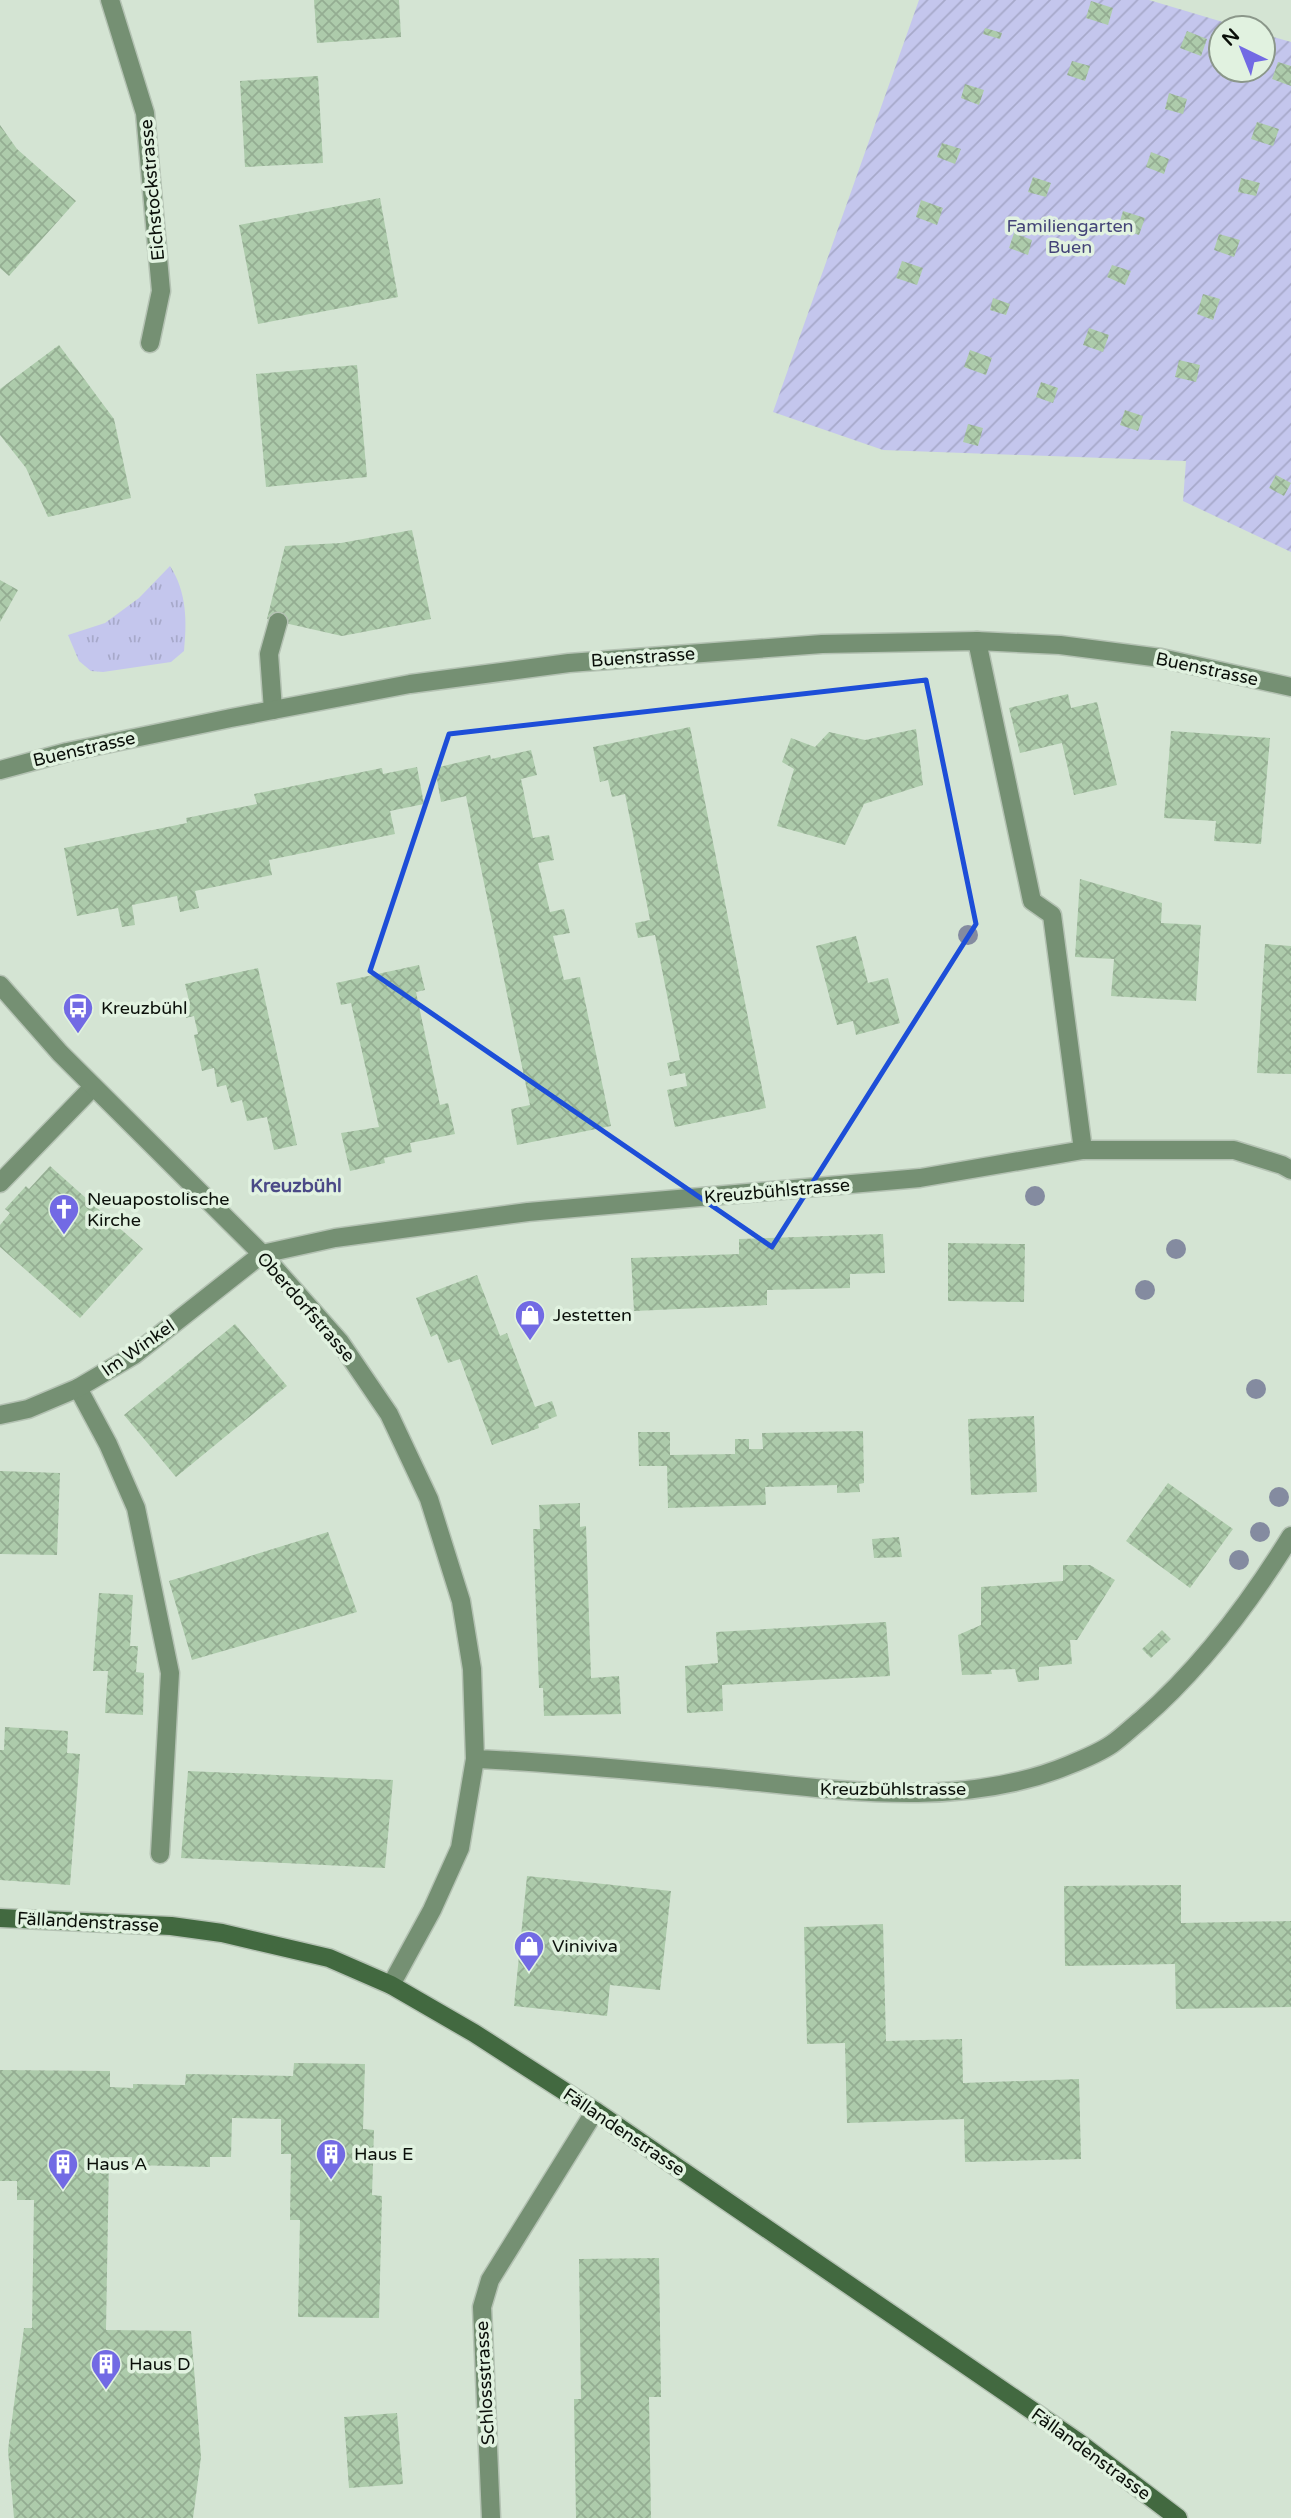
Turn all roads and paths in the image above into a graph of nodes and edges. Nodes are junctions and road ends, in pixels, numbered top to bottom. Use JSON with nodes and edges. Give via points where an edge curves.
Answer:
{"nodes":[{"id":1,"x":110,"y":0,"type":"edge"},
{"id":2,"x":150,"y":343,"type":"dead end"},
{"id":3,"x":278,"y":622,"type":"dead end"},
{"id":4,"x":977,"y":641,"type":"junction"},
{"id":5,"x":1291,"y":687,"type":"edge"},
{"id":6,"x":273,"y":709,"type":"junction"},
{"id":7,"x":0,"y":769,"type":"edge"},
{"id":8,"x":0,"y":985,"type":"edge"},
{"id":9,"x":93,"y":1087,"type":"junction"},
{"id":10,"x":1083,"y":1150,"type":"junction"},
{"id":11,"x":1291,"y":1170,"type":"edge"},
{"id":12,"x":0,"y":1183,"type":"edge"},
{"id":13,"x":261,"y":1254,"type":"junction"},
{"id":14,"x":78,"y":1388,"type":"junction"},
{"id":15,"x":0,"y":1415,"type":"edge"},
{"id":16,"x":1291,"y":1536,"type":"edge"},
{"id":17,"x":475,"y":1759,"type":"junction"},
{"id":18,"x":160,"y":1854,"type":"dead end"},
{"id":19,"x":0,"y":1918,"type":"edge"},
{"id":20,"x":391,"y":1985,"type":"junction"},
{"id":21,"x":595,"y":2111,"type":"junction"},
{"id":22,"x":491,"y":2518,"type":"edge"},
{"id":23,"x":1178,"y":2518,"type":"edge"}],
"edges":[{"from":1,"to":2,"type":"street","name":"Eichstockstrasse","via":[[145,113],[161,290]]},
{"from":3,"to":6,"type":"street","via":[[270,654]]},
{"from":4,"to":5,"type":"street","name":"Buenstrasse","via":[[1060,645],[1161,658]]},
{"from":4,"to":6,"type":"street","name":"Buenstrasse","via":[[822,645],[569,663],[410,684]]},
{"from":4,"to":10,"type":"street","via":[[1032,901],[1052,915]]},
{"from":6,"to":7,"type":"street","name":"Buenstrasse"},
{"from":8,"to":9,"type":"street","name":"Oberdorfstrasse"},
{"from":9,"to":12,"type":"street"},
{"from":9,"to":13,"type":"street","name":"Oberdorfstrasse"},
{"from":10,"to":11,"type":"street","name":"Kreuzbühlstrasse","via":[[1234,1150]]},
{"from":10,"to":13,"type":"street","name":"Kreuzbühlstrasse","via":[[920,1178],[528,1212],[335,1238]]},
{"from":13,"to":14,"type":"street","name":"Im Winkel","via":[[134,1354]]},
{"from":13,"to":17,"type":"street","name":"Oberdorfstrasse","via":[[359,1368],[390,1414],[429,1499],[461,1601],[472,1670]]},
{"from":14,"to":15,"type":"street","name":"Im Winkel","via":[[29,1409]]},
{"from":14,"to":18,"type":"street","via":[[136,1508],[170,1673]]},
{"from":16,"to":17,"type":"street","name":"Kreuzbühlstrasse","via":[[1211,1648],[1159,1704],[1113,1744],[1037,1778],[962,1792],[828,1790]]},
{"from":17,"to":20,"type":"street","name":"Oberdorfstrasse","via":[[460,1848]]},
{"from":19,"to":20,"type":"main road","name":"Fällandenstrasse","via":[[171,1926],[222,1933],[329,1958]]},
{"from":20,"to":21,"type":"main road","name":"Fällandenstrasse"},
{"from":21,"to":22,"type":"street","name":"Schlossstrasse","via":[[490,2280],[482,2307]]},
{"from":21,"to":23,"type":"main road","name":"Fällandenstrasse","via":[[1078,2442]]}]}
